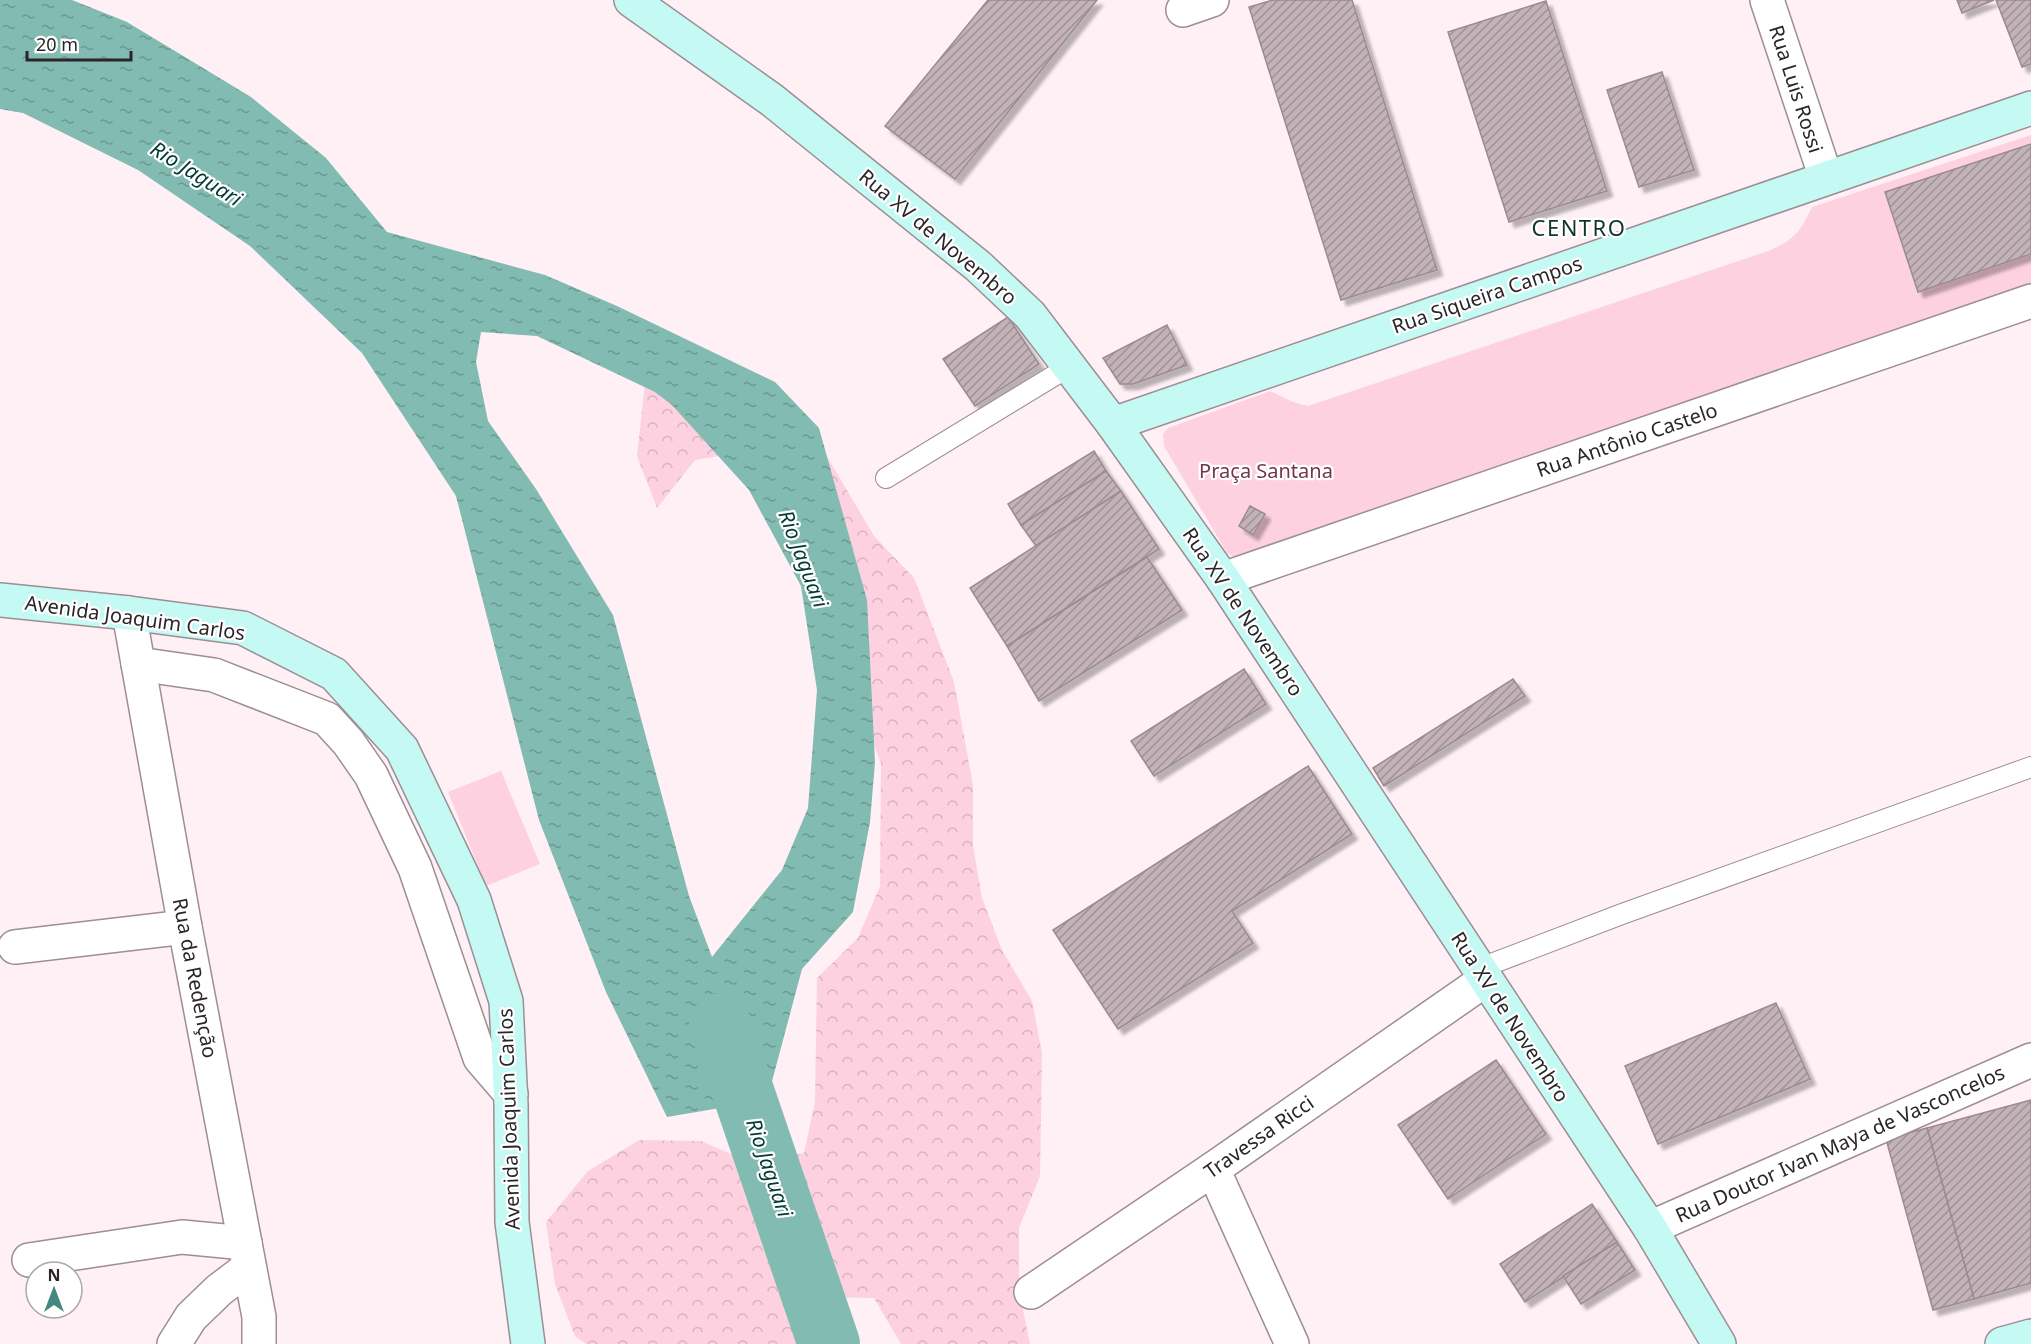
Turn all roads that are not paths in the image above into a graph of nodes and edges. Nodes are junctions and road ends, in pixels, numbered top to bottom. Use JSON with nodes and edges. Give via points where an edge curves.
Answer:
{"nodes":[{"id":1,"x":631,"y":0,"type":"edge"},
{"id":2,"x":1767,"y":0,"type":"edge"},
{"id":3,"x":2031,"y":108,"type":"edge"},
{"id":4,"x":1826,"y":178,"type":"junction"},
{"id":5,"x":2031,"y":301,"type":"edge"},
{"id":6,"x":1070,"y":366,"type":"junction"},
{"id":7,"x":1113,"y":424,"type":"junction"},
{"id":8,"x":886,"y":478,"type":"dead end"},
{"id":9,"x":1223,"y":579,"type":"junction"},
{"id":10,"x":0,"y":600,"type":"edge"},
{"id":11,"x":129,"y":613,"type":"junction"},
{"id":12,"x":138,"y":664,"type":"junction"},
{"id":13,"x":2031,"y":767,"type":"edge"},
{"id":14,"x":185,"y":927,"type":"junction"},
{"id":15,"x":15,"y":947,"type":"dead end"},
{"id":16,"x":1482,"y":975,"type":"junction"},
{"id":17,"x":2031,"y":1059,"type":"edge"},
{"id":18,"x":511,"y":1094,"type":"junction"},
{"id":19,"x":1214,"y":1169,"type":"junction"},
{"id":20,"x":1650,"y":1228,"type":"junction"},
{"id":21,"x":247,"y":1256,"type":"junction"},
{"id":22,"x":29,"y":1260,"type":"dead end"},
{"id":23,"x":1031,"y":1293,"type":"dead end"},
{"id":24,"x":2031,"y":1336,"type":"edge"},
{"id":25,"x":174,"y":1344,"type":"edge"},
{"id":26,"x":259,"y":1344,"type":"edge"},
{"id":27,"x":528,"y":1344,"type":"edge"},
{"id":28,"x":1292,"y":1344,"type":"edge"},
{"id":29,"x":1719,"y":1344,"type":"edge"},
{"id":30,"x":2002,"y":1344,"type":"edge"}],
"edges":[{"from":1,"to":6,"type":"main road","name":"Rua XV de Novembro","via":[[772,100],[978,266],[1030,315]]},
{"from":2,"to":4,"type":"street","name":"Rua Luis Rossi"},
{"from":3,"to":4,"type":"main road","name":"Rua Siqueira Campos"},
{"from":4,"to":7,"type":"main road","name":"Rua Siqueira Campos"},
{"from":5,"to":9,"type":"street","name":"Rua Antônio Castelo"},
{"from":6,"to":7,"type":"main road","name":"Rua XV de Novembro"},
{"from":6,"to":8,"type":"lane"},
{"from":7,"to":9,"type":"main road","name":"Rua XV de Novembro"},
{"from":9,"to":16,"type":"main road","name":"Rua XV de Novembro"},
{"from":10,"to":11,"type":"main road","name":"Avenida Joaquim Carlos"},
{"from":11,"to":12,"type":"street","name":"Rua da Redenção"},
{"from":11,"to":18,"type":"main road","name":"Avenida Joaquim Carlos","via":[[243,628],[334,674],[402,749],[474,900],[499,978],[506,1001]]},
{"from":12,"to":14,"type":"street","name":"Rua da Redenção"},
{"from":12,"to":18,"type":"street","via":[[214,675],[327,719],[348,742],[371,775],[415,868],[480,1058]]},
{"from":13,"to":16,"type":"lane","via":[[1622,914]]},
{"from":14,"to":15,"type":"street"},
{"from":14,"to":21,"type":"street","name":"Rua da Redenção"},
{"from":16,"to":19,"type":"street","name":"Travessa Ricci"},
{"from":16,"to":20,"type":"main road","name":"Rua XV de Novembro"},
{"from":17,"to":20,"type":"street","name":"Rua Doutor Ivan Maya de Vasconcelos"},
{"from":18,"to":27,"type":"main road","name":"Avenida Joaquim Carlos","via":[[512,1222]]},
{"from":19,"to":23,"type":"street","name":"Travessa Ricci"},
{"from":19,"to":28,"type":"street"},
{"from":20,"to":29,"type":"main road","name":"Rua XV de Novembro"},
{"from":21,"to":22,"type":"street","via":[[182,1237]]},
{"from":21,"to":25,"type":"street","via":[[191,1317]]},
{"from":21,"to":26,"type":"street","name":"Rua da Redenção"},
{"from":24,"to":30,"type":"main road"}]}
